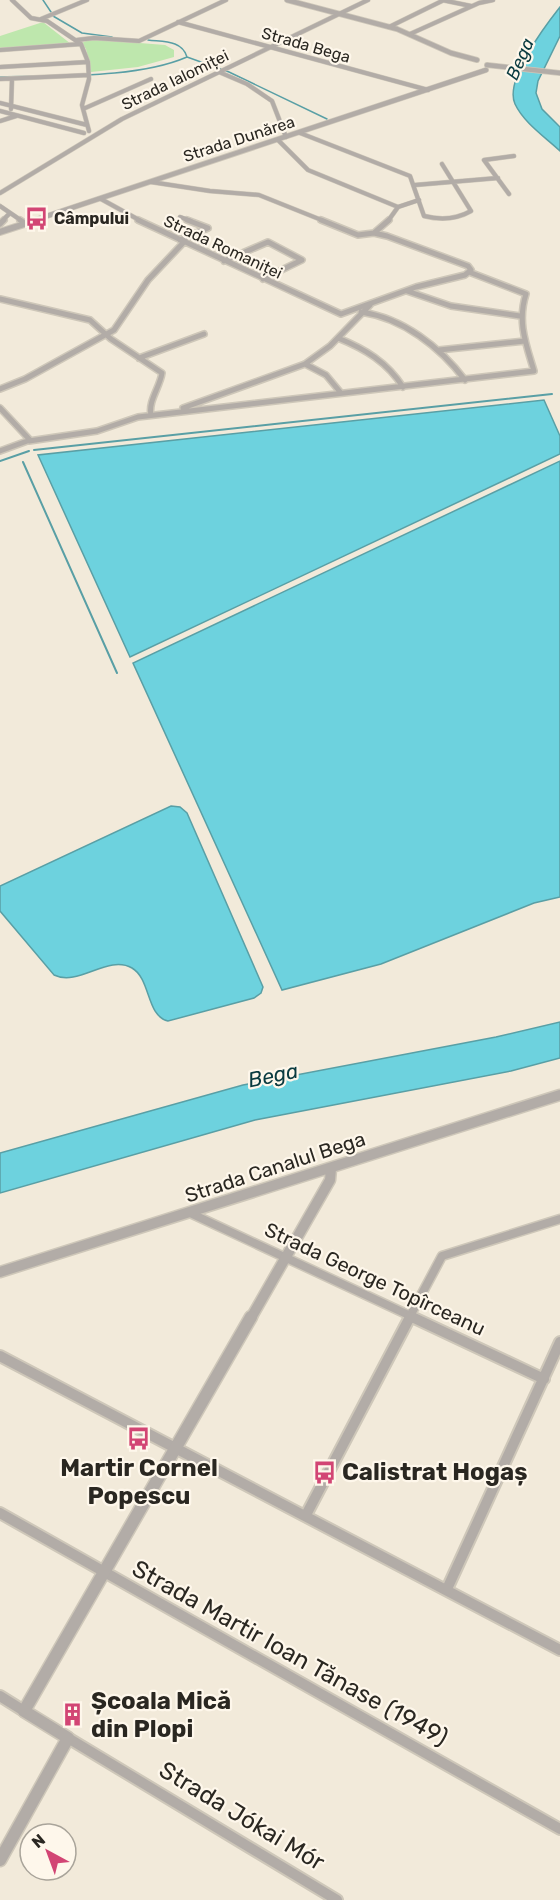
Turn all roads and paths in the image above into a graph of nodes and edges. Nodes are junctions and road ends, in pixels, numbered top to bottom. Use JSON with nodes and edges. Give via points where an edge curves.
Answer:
{"nodes":[{"id":1,"x":12,"y":0,"type":"edge"},
{"id":2,"x":87,"y":0,"type":"edge"},
{"id":3,"x":226,"y":0,"type":"edge"},
{"id":4,"x":287,"y":0,"type":"edge"},
{"id":5,"x":368,"y":0,"type":"edge"},
{"id":6,"x":443,"y":0,"type":"edge"},
{"id":7,"x":493,"y":0,"type":"edge"},
{"id":8,"x":471,"y":6,"type":"junction"},
{"id":9,"x":340,"y":14,"type":"junction"},
{"id":10,"x":40,"y":20,"type":"junction"},
{"id":11,"x":178,"y":22,"type":"junction"},
{"id":12,"x":389,"y":27,"type":"junction"},
{"id":13,"x":411,"y":34,"type":"junction"},
{"id":14,"x":77,"y":40,"type":"junction"},
{"id":15,"x":81,"y":44,"type":"junction"},
{"id":16,"x":271,"y":47,"type":"junction"},
{"id":17,"x":0,"y":50,"type":"edge"},
{"id":18,"x":475,"y":61,"type":"junction"},
{"id":19,"x":88,"y":62,"type":"junction"},
{"id":20,"x":487,"y":66,"type":"junction"},
{"id":21,"x":0,"y":67,"type":"edge"},
{"id":22,"x":223,"y":71,"type":"junction"},
{"id":23,"x":89,"y":74,"type":"junction"},
{"id":24,"x":560,"y":74,"type":"edge"},
{"id":25,"x":0,"y":79,"type":"edge"},
{"id":26,"x":12,"y":79,"type":"junction"},
{"id":27,"x":151,"y":79,"type":"dead end"},
{"id":28,"x":428,"y":90,"type":"junction"},
{"id":29,"x":0,"y":103,"type":"edge"},
{"id":30,"x":12,"y":106,"type":"junction"},
{"id":31,"x":83,"y":109,"type":"junction"},
{"id":32,"x":30,"y":110,"type":"junction"},
{"id":33,"x":0,"y":111,"type":"edge"},
{"id":34,"x":9,"y":113,"type":"junction"},
{"id":35,"x":17,"y":115,"type":"junction"},
{"id":36,"x":0,"y":121,"type":"edge"},
{"id":37,"x":87,"y":129,"type":"junction"},
{"id":38,"x":99,"y":133,"type":"junction"},
{"id":39,"x":300,"y":133,"type":"junction"},
{"id":40,"x":93,"y":136,"type":"junction"},
{"id":41,"x":286,"y":137,"type":"junction"},
{"id":42,"x":278,"y":140,"type":"junction"},
{"id":43,"x":514,"y":156,"type":"dead end"},
{"id":44,"x":442,"y":164,"type":"dead end"},
{"id":45,"x":498,"y":178,"type":"junction"},
{"id":46,"x":151,"y":182,"type":"junction"},
{"id":47,"x":453,"y":182,"type":"junction"},
{"id":48,"x":416,"y":185,"type":"junction"},
{"id":49,"x":0,"y":193,"type":"edge"},
{"id":50,"x":509,"y":194,"type":"dead end"},
{"id":51,"x":418,"y":198,"type":"junction"},
{"id":52,"x":101,"y":199,"type":"junction"},
{"id":53,"x":0,"y":206,"type":"edge"},
{"id":54,"x":398,"y":207,"type":"junction"},
{"id":55,"x":10,"y":213,"type":"junction"},
{"id":56,"x":180,"y":217,"type":"dead end"},
{"id":57,"x":0,"y":224,"type":"edge"},
{"id":58,"x":26,"y":224,"type":"junction"},
{"id":59,"x":0,"y":232,"type":"edge"},
{"id":60,"x":374,"y":233,"type":"junction"},
{"id":61,"x":182,"y":241,"type":"junction"},
{"id":62,"x":224,"y":261,"type":"junction"},
{"id":63,"x":469,"y":269,"type":"junction"},
{"id":64,"x":263,"y":279,"type":"junction"},
{"id":65,"x":407,"y":291,"type":"junction"},
{"id":66,"x":0,"y":299,"type":"edge"},
{"id":67,"x":372,"y":302,"type":"junction"},
{"id":68,"x":351,"y":312,"type":"junction"},
{"id":69,"x":365,"y":312,"type":"junction"},
{"id":70,"x":339,"y":313,"type":"junction"},
{"id":71,"x":520,"y":316,"type":"junction"},
{"id":72,"x":355,"y":321,"type":"junction"},
{"id":73,"x":204,"y":334,"type":"dead end"},
{"id":74,"x":108,"y":336,"type":"junction"},
{"id":75,"x":338,"y":338,"type":"junction"},
{"id":76,"x":525,"y":341,"type":"junction"},
{"id":77,"x":439,"y":350,"type":"junction"},
{"id":78,"x":139,"y":358,"type":"junction"},
{"id":79,"x":305,"y":364,"type":"junction"},
{"id":80,"x":465,"y":380,"type":"junction"},
{"id":81,"x":403,"y":387,"type":"junction"},
{"id":82,"x":0,"y":389,"type":"edge"},
{"id":83,"x":341,"y":393,"type":"junction"},
{"id":84,"x":0,"y":408,"type":"edge"},
{"id":85,"x":170,"y":413,"type":"junction"},
{"id":86,"x":151,"y":415,"type":"junction"},
{"id":87,"x":29,"y":441,"type":"junction"},
{"id":88,"x":0,"y":451,"type":"edge"},
{"id":89,"x":560,"y":1095,"type":"edge"},
{"id":90,"x":331,"y":1169,"type":"junction"},
{"id":91,"x":190,"y":1213,"type":"junction"},
{"id":92,"x":560,"y":1219,"type":"edge"},
{"id":93,"x":285,"y":1259,"type":"junction"},
{"id":94,"x":0,"y":1272,"type":"edge"},
{"id":95,"x":411,"y":1314,"type":"junction"},
{"id":96,"x":560,"y":1342,"type":"edge"},
{"id":97,"x":0,"y":1356,"type":"edge"},
{"id":98,"x":544,"y":1379,"type":"junction"},
{"id":99,"x":175,"y":1450,"type":"junction"},
{"id":100,"x":0,"y":1514,"type":"edge"},
{"id":101,"x":306,"y":1515,"type":"junction"},
{"id":102,"x":104,"y":1573,"type":"junction"},
{"id":103,"x":447,"y":1589,"type":"junction"},
{"id":104,"x":560,"y":1650,"type":"edge"},
{"id":105,"x":0,"y":1696,"type":"edge"},
{"id":106,"x":24,"y":1711,"type":"junction"},
{"id":107,"x":68,"y":1738,"type":"junction"},
{"id":108,"x":560,"y":1829,"type":"edge"},
{"id":109,"x":0,"y":1860,"type":"edge"},
{"id":110,"x":337,"y":1900,"type":"edge"}],
"edges":[{"from":1,"to":10,"type":"street","via":[[31,18]]},
{"from":2,"to":10,"type":"street"},
{"from":3,"to":11,"type":"street"},
{"from":4,"to":9,"type":"street"},
{"from":5,"to":9,"type":"street","name":"Strada Ialomiței"},
{"from":6,"to":8,"type":"street"},
{"from":6,"to":12,"type":"street"},
{"from":7,"to":8,"type":"street"},
{"from":8,"to":13,"type":"street"},
{"from":9,"to":12,"type":"street"},
{"from":9,"to":16,"type":"street","name":"Strada Ialomiței"},
{"from":10,"to":14,"type":"street"},
{"from":11,"to":14,"type":"street","via":[[137,41]]},
{"from":11,"to":16,"type":"street","name":"Strada Bega"},
{"from":12,"to":13,"type":"street"},
{"from":13,"to":18,"type":"street"},
{"from":14,"to":15,"type":"street"},
{"from":15,"to":17,"type":"street"},
{"from":15,"to":19,"type":"street"},
{"from":16,"to":22,"type":"street","name":"Strada Ialomiței"},
{"from":16,"to":28,"type":"street","name":"Strada Bega"},
{"from":18,"to":20,"type":"street"},
{"from":18,"to":20,"type":"street","via":[[479,66]]},
{"from":19,"to":21,"type":"street"},
{"from":19,"to":23,"type":"street"},
{"from":20,"to":24,"type":"street"},
{"from":20,"to":28,"type":"street","name":"Strada Dunărea","via":[[482,73]]},
{"from":22,"to":38,"type":"street","name":"Strada Ialomiței"},
{"from":22,"to":41,"type":"street","via":[[270,99]]},
{"from":23,"to":26,"type":"street"},
{"from":23,"to":31,"type":"street"},
{"from":25,"to":26,"type":"street"},
{"from":26,"to":30,"type":"street"},
{"from":27,"to":31,"type":"street"},
{"from":28,"to":39,"type":"street","name":"Strada Dunărea"},
{"from":29,"to":30,"type":"street"},
{"from":30,"to":32,"type":"street"},
{"from":30,"to":34,"type":"street"},
{"from":31,"to":37,"type":"street"},
{"from":32,"to":35,"type":"street"},
{"from":32,"to":37,"type":"street"},
{"from":33,"to":34,"type":"street"},
{"from":34,"to":35,"type":"street"},
{"from":35,"to":36,"type":"street"},
{"from":35,"to":37,"type":"street"},
{"from":37,"to":38,"type":"street"},
{"from":37,"to":40,"type":"street","via":[[85,136]]},
{"from":38,"to":40,"type":"street","name":"Strada Ialomiței"},
{"from":39,"to":41,"type":"street","name":"Strada Dunărea"},
{"from":39,"to":48,"type":"street","via":[[406,174]]},
{"from":40,"to":49,"type":"street","name":"Strada Ialomiței"},
{"from":41,"to":42,"type":"street","name":"Strada Dunărea"},
{"from":42,"to":46,"type":"street","name":"Strada Dunărea"},
{"from":42,"to":54,"type":"street","via":[[308,170]]},
{"from":43,"to":45,"type":"street","via":[[485,159]]},
{"from":44,"to":47,"type":"street"},
{"from":45,"to":47,"type":"street"},
{"from":45,"to":50,"type":"street"},
{"from":46,"to":52,"type":"street","name":"Strada Dunărea"},
{"from":46,"to":60,"type":"street","via":[[259,195],[358,235]]},
{"from":47,"to":48,"type":"street"},
{"from":47,"to":51,"type":"street","via":[[471,211],[465,215],[427,217]]},
{"from":48,"to":51,"type":"street"},
{"from":51,"to":54,"type":"street"},
{"from":52,"to":58,"type":"street","name":"Strada Dunărea"},
{"from":52,"to":61,"type":"street","name":"Strada Romaniței"},
{"from":53,"to":55,"type":"street"},
{"from":54,"to":60,"type":"street"},
{"from":55,"to":57,"type":"street"},
{"from":55,"to":58,"type":"street"},
{"from":56,"to":61,"type":"street","via":[[207,228]]},
{"from":58,"to":59,"type":"street","name":"Strada Dunărea"},
{"from":60,"to":63,"type":"street"},
{"from":61,"to":62,"type":"street","name":"Strada Romaniței"},
{"from":61,"to":74,"type":"street"},
{"from":62,"to":64,"type":"street","name":"Strada Romaniței"},
{"from":62,"to":64,"type":"street","via":[[268,242],[302,260]]},
{"from":63,"to":65,"type":"street"},
{"from":63,"to":71,"type":"street","via":[[526,294]]},
{"from":64,"to":70,"type":"street","name":"Strada Romaniței"},
{"from":65,"to":67,"type":"street"},
{"from":65,"to":71,"type":"street","via":[[451,306]]},
{"from":66,"to":74,"type":"street","via":[[88,319]]},
{"from":67,"to":68,"type":"street"},
{"from":67,"to":69,"type":"street"},
{"from":68,"to":69,"type":"street"},
{"from":68,"to":70,"type":"street"},
{"from":69,"to":72,"type":"street"},
{"from":69,"to":77,"type":"street","via":[[407,329]]},
{"from":70,"to":72,"type":"street","name":"Strada Romaniței"},
{"from":71,"to":76,"type":"street"},
{"from":72,"to":75,"type":"street"},
{"from":73,"to":78,"type":"street"},
{"from":74,"to":78,"type":"street"},
{"from":74,"to":82,"type":"street"},
{"from":75,"to":79,"type":"street"},
{"from":75,"to":81,"type":"street","via":[[386,363]]},
{"from":76,"to":77,"type":"street"},
{"from":76,"to":80,"type":"street","via":[[534,370]]},
{"from":77,"to":80,"type":"street"},
{"from":78,"to":86,"type":"street","via":[[162,373],[160,387],[150,403]]},
{"from":79,"to":83,"type":"street","via":[[325,372]]},
{"from":79,"to":85,"type":"street"},
{"from":80,"to":81,"type":"street"},
{"from":81,"to":83,"type":"street"},
{"from":83,"to":85,"type":"street"},
{"from":84,"to":87,"type":"street"},
{"from":85,"to":86,"type":"street"},
{"from":86,"to":87,"type":"street","via":[[97,431]]},
{"from":87,"to":88,"type":"street"},
{"from":89,"to":90,"type":"street","name":"Strada Canalul Bega"},
{"from":90,"to":91,"type":"street","name":"Strada Canalul Bega"},
{"from":90,"to":93,"type":"street","via":[[330,1180]]},
{"from":91,"to":93,"type":"street","name":"Strada George Topîrceanu"},
{"from":91,"to":94,"type":"street","name":"Strada Canalul Bega"},
{"from":92,"to":95,"type":"street","via":[[442,1256]]},
{"from":93,"to":95,"type":"street","name":"Strada George Topîrceanu"},
{"from":93,"to":99,"type":"street"},
{"from":95,"to":98,"type":"street","name":"Strada George Topîrceanu"},
{"from":95,"to":101,"type":"street"},
{"from":96,"to":98,"type":"street"},
{"from":97,"to":99,"type":"street"},
{"from":98,"to":103,"type":"street"},
{"from":99,"to":101,"type":"street"},
{"from":99,"to":102,"type":"street"},
{"from":100,"to":102,"type":"street","name":"Strada Martir Ioan Tănase (1949)"},
{"from":101,"to":103,"type":"street"},
{"from":102,"to":106,"type":"street"},
{"from":102,"to":108,"type":"street","name":"Strada Martir Ioan Tănase (1949)"},
{"from":103,"to":104,"type":"street"},
{"from":105,"to":106,"type":"street","name":"Strada Jókai Mór"},
{"from":106,"to":107,"type":"street","name":"Strada Jókai Mór"},
{"from":107,"to":109,"type":"street"},
{"from":107,"to":110,"type":"street","name":"Strada Jókai Mór"}]}
